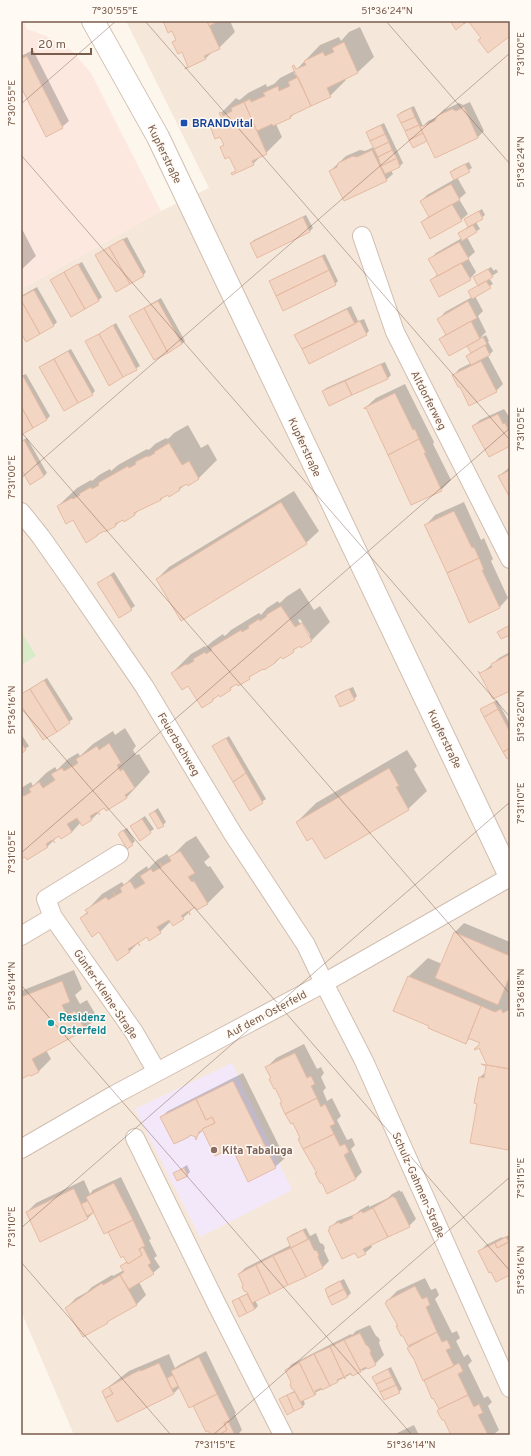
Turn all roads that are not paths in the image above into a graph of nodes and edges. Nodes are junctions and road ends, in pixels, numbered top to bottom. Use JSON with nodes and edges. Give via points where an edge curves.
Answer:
{"nodes":[{"id":1,"x":93,"y":21,"type":"edge"},
{"id":2,"x":362,"y":236,"type":"dead end"},
{"id":3,"x":21,"y":512,"type":"edge"},
{"id":4,"x":510,"y":559,"type":"edge"},
{"id":5,"x":119,"y":854,"type":"dead end"},
{"id":6,"x":510,"y":877,"type":"edge"},
{"id":7,"x":53,"y":917,"type":"junction"},
{"id":8,"x":21,"y":936,"type":"edge"},
{"id":9,"x":324,"y":983,"type":"junction"},
{"id":10,"x":157,"y":1072,"type":"junction"},
{"id":11,"x":135,"y":1138,"type":"dead end"},
{"id":12,"x":21,"y":1149,"type":"edge"},
{"id":13,"x":510,"y":1388,"type":"edge"},
{"id":14,"x":283,"y":1435,"type":"edge"}],
"edges":[{"from":1,"to":6,"type":"street","name":"Kupferstraße","via":[[158,137]]},
{"from":2,"to":4,"type":"street","name":"Altdorferweg","via":[[395,332]]},
{"from":3,"to":9,"type":"street","name":"Feuerbachweg","via":[[144,686],[234,834],[306,945]]},
{"from":5,"to":7,"type":"street","name":"Günter-Kleine-Straße","via":[[46,899]]},
{"from":6,"to":9,"type":"street","name":"Auf dem Osterfeld"},
{"from":7,"to":8,"type":"street"},
{"from":7,"to":10,"type":"street","name":"Günter-Kleine-Straße","via":[[134,1032]]},
{"from":9,"to":10,"type":"street","name":"Auf dem Osterfeld"},
{"from":9,"to":13,"type":"street","name":"Schulz-Gahmen-Straße","via":[[364,1060]]},
{"from":10,"to":12,"type":"street","name":"Auf dem Osterfeld"},
{"from":11,"to":14,"type":"street"}]}
